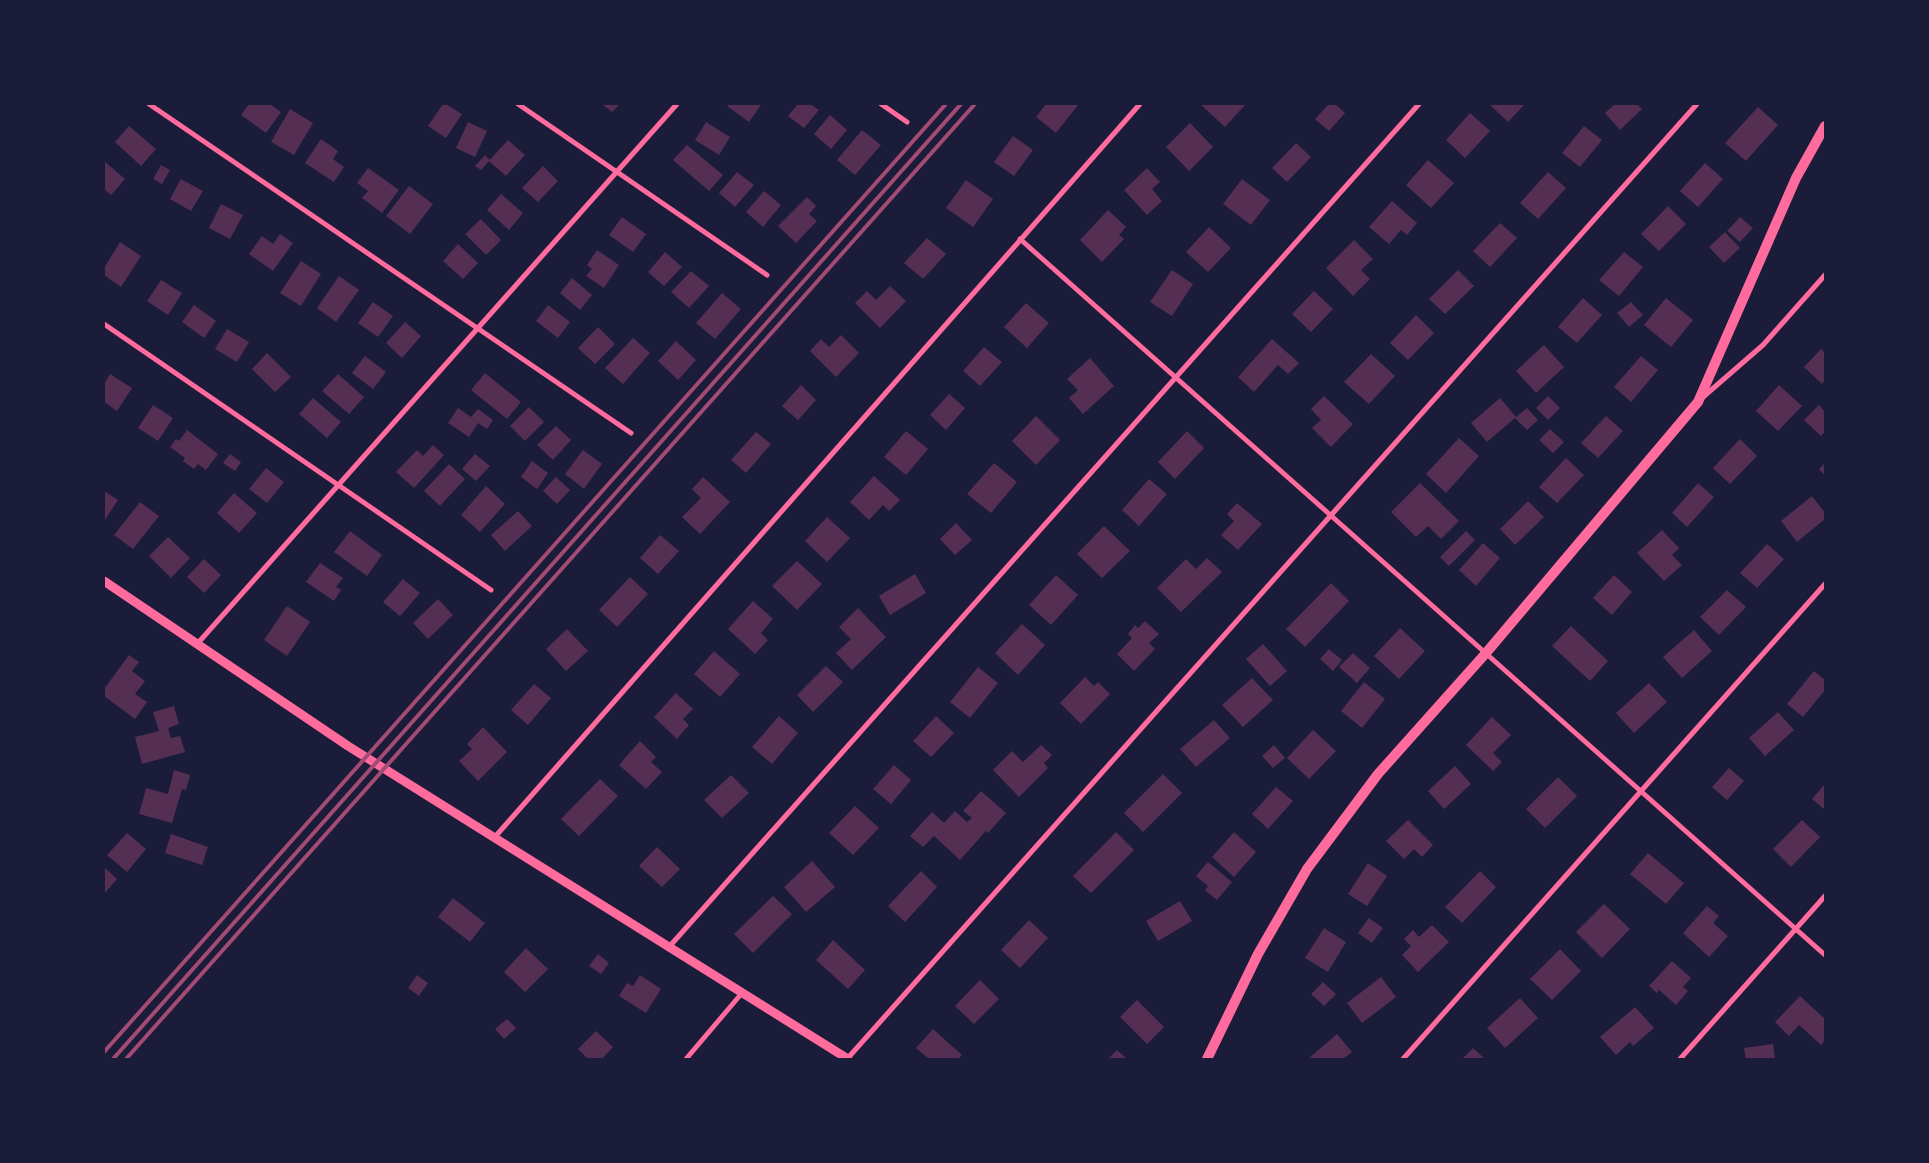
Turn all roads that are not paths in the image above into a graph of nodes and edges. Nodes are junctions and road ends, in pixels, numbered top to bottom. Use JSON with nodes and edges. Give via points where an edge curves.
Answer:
{"nodes":[{"id":1,"x":149,"y":104,"type":"edge"},
{"id":2,"x":518,"y":104,"type":"edge"},
{"id":3,"x":677,"y":104,"type":"edge"},
{"id":4,"x":881,"y":104,"type":"edge"},
{"id":5,"x":1140,"y":104,"type":"edge"},
{"id":6,"x":1419,"y":104,"type":"edge"},
{"id":7,"x":1697,"y":104,"type":"edge"},
{"id":8,"x":907,"y":122,"type":"dead end"},
{"id":9,"x":1825,"y":126,"type":"edge"},
{"id":10,"x":617,"y":172,"type":"junction"},
{"id":11,"x":1020,"y":239,"type":"junction"},
{"id":12,"x":767,"y":275,"type":"dead end"},
{"id":13,"x":1825,"y":275,"type":"edge"},
{"id":14,"x":104,"y":324,"type":"edge"},
{"id":15,"x":478,"y":328,"type":"junction"},
{"id":16,"x":1175,"y":377,"type":"junction"},
{"id":17,"x":1698,"y":402,"type":"junction"},
{"id":18,"x":631,"y":433,"type":"dead end"},
{"id":19,"x":339,"y":484,"type":"junction"},
{"id":20,"x":1331,"y":515,"type":"junction"},
{"id":21,"x":104,"y":581,"type":"edge"},
{"id":22,"x":1825,"y":584,"type":"edge"},
{"id":23,"x":491,"y":590,"type":"dead end"},
{"id":24,"x":198,"y":643,"type":"junction"},
{"id":25,"x":1486,"y":653,"type":"junction"},
{"id":26,"x":1641,"y":791,"type":"junction"},
{"id":27,"x":494,"y":838,"type":"junction"},
{"id":28,"x":1825,"y":896,"type":"edge"},
{"id":29,"x":1796,"y":929,"type":"junction"},
{"id":30,"x":669,"y":947,"type":"junction"},
{"id":31,"x":1825,"y":955,"type":"edge"},
{"id":32,"x":742,"y":993,"type":"junction"},
{"id":33,"x":686,"y":1059,"type":"edge"},
{"id":34,"x":848,"y":1059,"type":"edge"},
{"id":35,"x":1207,"y":1059,"type":"edge"},
{"id":36,"x":1403,"y":1059,"type":"edge"},
{"id":37,"x":1680,"y":1059,"type":"edge"}],
"edges":[{"from":1,"to":15,"type":"street"},
{"from":2,"to":10,"type":"street"},
{"from":3,"to":10,"type":"street"},
{"from":4,"to":8,"type":"street"},
{"from":5,"to":11,"type":"street"},
{"from":6,"to":16,"type":"street"},
{"from":7,"to":20,"type":"street"},
{"from":9,"to":17,"type":"main road","via":[[1796,178]]},
{"from":10,"to":12,"type":"street"},
{"from":10,"to":15,"type":"street"},
{"from":11,"to":16,"type":"street"},
{"from":11,"to":27,"type":"street"},
{"from":13,"to":17,"type":"street","via":[[1763,345]]},
{"from":14,"to":19,"type":"street"},
{"from":15,"to":18,"type":"street"},
{"from":15,"to":19,"type":"street"},
{"from":16,"to":20,"type":"street"},
{"from":16,"to":30,"type":"street"},
{"from":17,"to":25,"type":"main road"},
{"from":19,"to":23,"type":"street"},
{"from":19,"to":24,"type":"street"},
{"from":20,"to":25,"type":"street"},
{"from":20,"to":34,"type":"street"},
{"from":21,"to":24,"type":"street"},
{"from":22,"to":26,"type":"street"},
{"from":24,"to":27,"type":"street","via":[[348,746]]},
{"from":25,"to":26,"type":"street"},
{"from":25,"to":35,"type":"main road","via":[[1378,774],[1308,870],[1258,954]]},
{"from":26,"to":29,"type":"street"},
{"from":26,"to":36,"type":"street"},
{"from":27,"to":30,"type":"street"},
{"from":28,"to":29,"type":"street"},
{"from":29,"to":31,"type":"street"},
{"from":29,"to":37,"type":"street"},
{"from":30,"to":32,"type":"street"},
{"from":32,"to":33,"type":"street"},
{"from":32,"to":34,"type":"street"}]}
